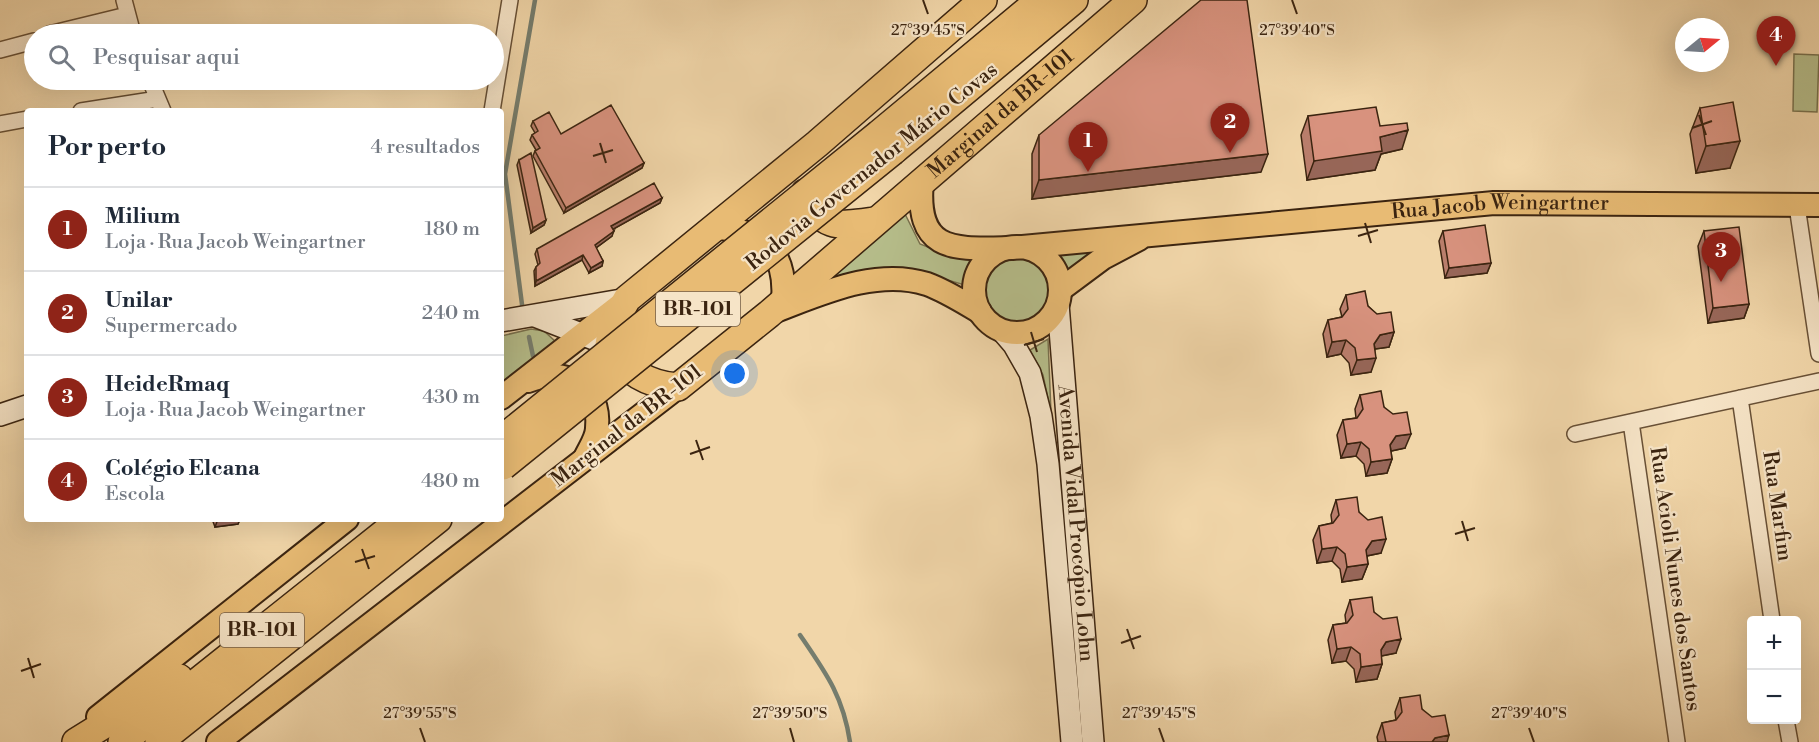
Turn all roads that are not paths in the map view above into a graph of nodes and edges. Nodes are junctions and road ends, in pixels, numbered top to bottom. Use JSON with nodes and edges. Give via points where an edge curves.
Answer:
{"nodes":[{"id":1,"x":510,"y":0,"type":"edge"},
{"id":2,"x":983,"y":0,"type":"edge"},
{"id":3,"x":1040,"y":0,"type":"edge"},
{"id":4,"x":1074,"y":0,"type":"edge"},
{"id":5,"x":1133,"y":0,"type":"edge"},
{"id":6,"x":126,"y":8,"type":"edge"},
{"id":7,"x":79,"y":24,"type":"edge"},
{"id":8,"x":131,"y":24,"type":"edge"},
{"id":9,"x":504,"y":37,"type":"edge"},
{"id":10,"x":24,"y":44,"type":"edge"},
{"id":11,"x":0,"y":50,"type":"edge"},
{"id":12,"x":154,"y":90,"type":"edge"},
{"id":13,"x":495,"y":90,"type":"edge"},
{"id":14,"x":161,"y":105,"type":"edge"},
{"id":15,"x":121,"y":108,"type":"edge"},
{"id":16,"x":492,"y":108,"type":"edge"},
{"id":17,"x":24,"y":120,"type":"edge"},
{"id":18,"x":0,"y":124,"type":"edge"},
{"id":19,"x":886,"y":143,"type":"junction"},
{"id":20,"x":817,"y":144,"type":"junction"},
{"id":21,"x":922,"y":180,"type":"junction"},
{"id":22,"x":1808,"y":206,"type":"edge"},
{"id":23,"x":875,"y":221,"type":"junction"},
{"id":24,"x":715,"y":228,"type":"junction"},
{"id":25,"x":1146,"y":235,"type":"junction"},
{"id":26,"x":1012,"y":248,"type":"junction"},
{"id":27,"x":1059,"y":297,"type":"junction"},
{"id":28,"x":627,"y":299,"type":"junction"},
{"id":29,"x":776,"y":308,"type":"junction"},
{"id":30,"x":980,"y":312,"type":"junction"},
{"id":31,"x":532,"y":315,"type":"junction"},
{"id":32,"x":504,"y":320,"type":"edge"},
{"id":33,"x":1002,"y":331,"type":"junction"},
{"id":34,"x":581,"y":335,"type":"junction"},
{"id":35,"x":609,"y":345,"type":"junction"},
{"id":36,"x":1819,"y":354,"type":"edge"},
{"id":37,"x":1819,"y":381,"type":"edge"},
{"id":38,"x":678,"y":387,"type":"junction"},
{"id":39,"x":508,"y":392,"type":"edge"},
{"id":40,"x":1740,"y":398,"type":"junction"},
{"id":41,"x":24,"y":407,"type":"edge"},
{"id":42,"x":0,"y":415,"type":"edge"},
{"id":43,"x":1631,"y":422,"type":"junction"},
{"id":44,"x":1575,"y":434,"type":"dead end"},
{"id":45,"x":504,"y":456,"type":"edge"},
{"id":46,"x":585,"y":460,"type":"junction"},
{"id":47,"x":343,"y":522,"type":"edge"},
{"id":48,"x":398,"y":522,"type":"edge"},
{"id":49,"x":434,"y":522,"type":"edge"},
{"id":50,"x":289,"y":608,"type":"junction"},
{"id":51,"x":1771,"y":616,"type":"edge"},
{"id":52,"x":1787,"y":724,"type":"edge"},
{"id":53,"x":66,"y":742,"type":"edge"},
{"id":54,"x":76,"y":742,"type":"edge"},
{"id":55,"x":122,"y":742,"type":"edge"},
{"id":56,"x":159,"y":742,"type":"edge"},
{"id":57,"x":218,"y":742,"type":"edge"},
{"id":58,"x":1072,"y":742,"type":"edge"},
{"id":59,"x":1093,"y":742,"type":"edge"},
{"id":60,"x":1677,"y":742,"type":"edge"},
{"id":61,"x":1790,"y":742,"type":"edge"}],
"edges":[{"from":1,"to":9,"type":"street"},
{"from":2,"to":20,"type":"highway"},
{"from":3,"to":19,"type":"highway","name":"Rodovia Governador Mário Covas","number":"BR-101"},
{"from":4,"to":19,"type":"highway","name":"Rodovia Governador Mário Covas","number":"BR-101"},
{"from":5,"to":21,"type":"highway","name":"Marginal da BR-101"},
{"from":6,"to":7,"type":"street"},
{"from":6,"to":8,"type":"street"},
{"from":10,"to":11,"type":"street"},
{"from":12,"to":14,"type":"street"},
{"from":13,"to":16,"type":"street"},
{"from":14,"to":15,"type":"street"},
{"from":17,"to":18,"type":"street"},
{"from":19,"to":45,"type":"highway","name":"Rodovia Governador Mário Covas","number":"BR-101","bridge":true},
{"from":20,"to":23,"type":"highway","via":[[804,171],[803,190],[812,208],[827,222],[841,225]]},
{"from":20,"to":24,"type":"highway"},
{"from":21,"to":23,"type":"highway","name":"Marginal da BR-101"},
{"from":21,"to":26,"type":"main road","name":"Rua Jacob Weingartner","via":[[919,207],[928,231],[939,241],[965,248]]},
{"from":22,"to":25,"type":"main road","name":"Rua Jacob Weingartner","via":[[1494,203]]},
{"from":22,"to":36,"type":"street"},
{"from":23,"to":29,"type":"highway","name":"Marginal da BR-101"},
{"from":24,"to":28,"type":"highway"},
{"from":24,"to":29,"type":"main road","via":[[748,231],[776,258],[781,269]]},
{"from":25,"to":26,"type":"main road","name":"Rua Jacob Weingartner"},
{"from":25,"to":27,"type":"main road","name":"Rua Jacob Weingartner","via":[[1103,258]]},
{"from":26,"to":27,"type":"main road","via":[[1027,249],[1045,259],[1058,276]]},
{"from":26,"to":30,"type":"main road","via":[[987,260],[979,271],[975,299]]},
{"from":27,"to":33,"type":"main road","via":[[1041,326],[1022,333]]},
{"from":27,"to":59,"type":"street","name":"Avenida Vidal Procópio Lohn"},
{"from":28,"to":31,"type":"street"},
{"from":28,"to":34,"type":"main road"},
{"from":28,"to":35,"type":"highway","via":[[612,326]]},
{"from":29,"to":30,"type":"main road","via":[[835,288],[899,280],[925,284]]},
{"from":29,"to":38,"type":"highway","name":"Marginal da BR-101"},
{"from":30,"to":33,"type":"main road"},
{"from":31,"to":32,"type":"street"},
{"from":31,"to":34,"type":"street"},
{"from":33,"to":58,"type":"street","name":"Avenida Vidal Procópio Lohn","via":[[1030,373],[1041,416]]},
{"from":34,"to":35,"type":"street"},
{"from":34,"to":39,"type":"main road"},
{"from":35,"to":38,"type":"highway","via":[[627,368],[642,378]]},
{"from":37,"to":40,"type":"street"},
{"from":38,"to":46,"type":"main road","name":"Marginal da BR-101"},
{"from":39,"to":46,"type":"main road","via":[[552,375],[573,378],[588,391],[598,412],[597,431]]},
{"from":40,"to":43,"type":"street"},
{"from":40,"to":51,"type":"street","name":"Rua Marfim"},
{"from":41,"to":42,"type":"street"},
{"from":43,"to":44,"type":"street"},
{"from":43,"to":60,"type":"street","name":"Rua Acioli Nunes dos Santos"},
{"from":46,"to":57,"type":"main road","name":"Marginal da BR-101"},
{"from":47,"to":53,"type":"main road"},
{"from":48,"to":50,"type":"highway","number":"BR-101"},
{"from":49,"to":56,"type":"highway","number":"BR-101"},
{"from":50,"to":54,"type":"highway"},
{"from":50,"to":55,"type":"highway","number":"BR-101"},
{"from":52,"to":61,"type":"street"}]}
